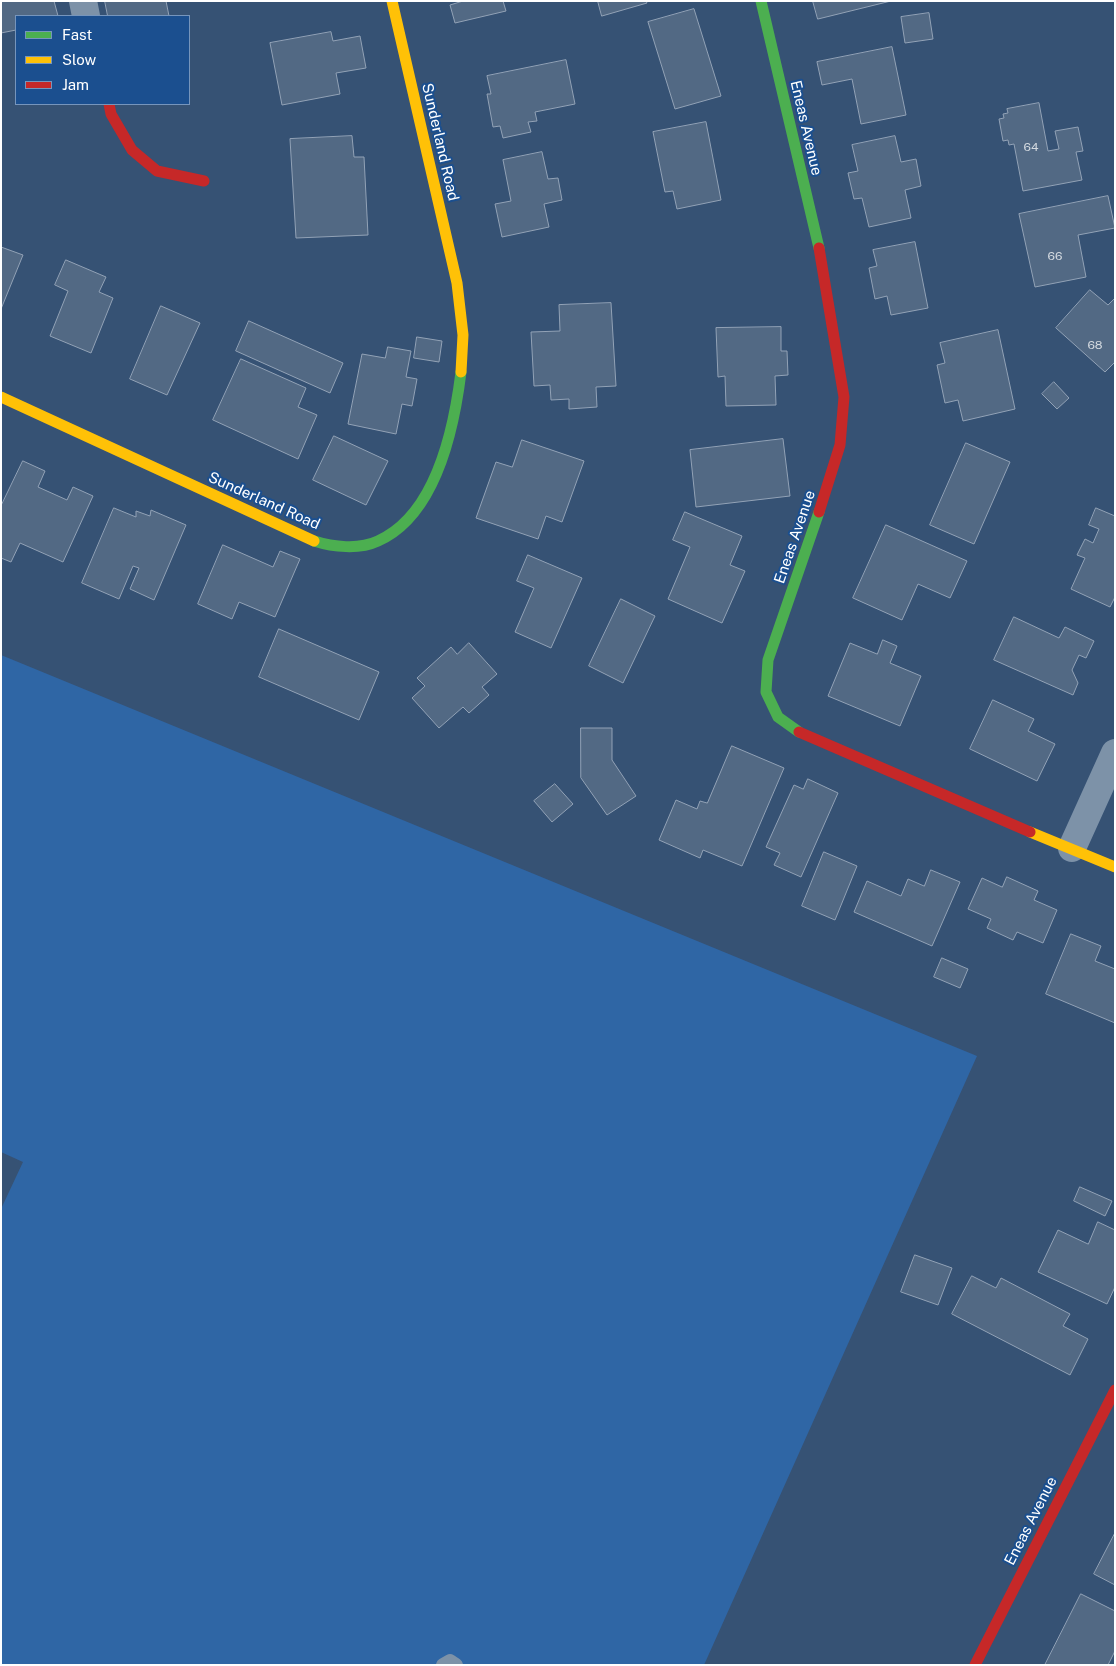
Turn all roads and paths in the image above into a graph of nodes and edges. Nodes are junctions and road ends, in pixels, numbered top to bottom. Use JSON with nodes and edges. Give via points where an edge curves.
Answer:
{"nodes":[{"id":1,"x":83,"y":1,"type":"edge"},
{"id":2,"x":392,"y":1,"type":"edge"},
{"id":3,"x":761,"y":1,"type":"edge"},
{"id":4,"x":86,"y":15,"type":"edge"},
{"id":5,"x":109,"y":105,"type":"edge"},
{"id":6,"x":204,"y":181,"type":"dead end"},
{"id":7,"x":1,"y":397,"type":"edge"},
{"id":8,"x":1115,"y":753,"type":"edge"},
{"id":9,"x":1072,"y":848,"type":"junction"},
{"id":10,"x":1115,"y":867,"type":"edge"},
{"id":11,"x":1115,"y":1390,"type":"edge"},
{"id":12,"x":443,"y":1665,"type":"edge"},
{"id":13,"x":456,"y":1665,"type":"edge"},
{"id":14,"x":975,"y":1665,"type":"edge"}],
"edges":[{"from":1,"to":4,"type":"street"},
{"from":2,"to":7,"type":"street","name":"Sunderland Road","via":[[444,226],[463,335],[453,422],[430,489],[415,514],[396,532],[378,542],[354,547],[330,546],[310,540]]},
{"from":3,"to":9,"type":"street","name":"Eneas Avenue","via":[[820,251],[844,396],[840,445],[768,660],[766,692],[778,718],[800,733]]},
{"from":5,"to":6,"type":"street","via":[[132,150],[157,171]]},
{"from":8,"to":9,"type":"street"},
{"from":9,"to":10,"type":"street","name":"Eneas Avenue"},
{"from":11,"to":14,"type":"street","name":"Eneas Avenue"},
{"from":12,"to":13,"type":"lane","via":[[450,1661]]}]}
